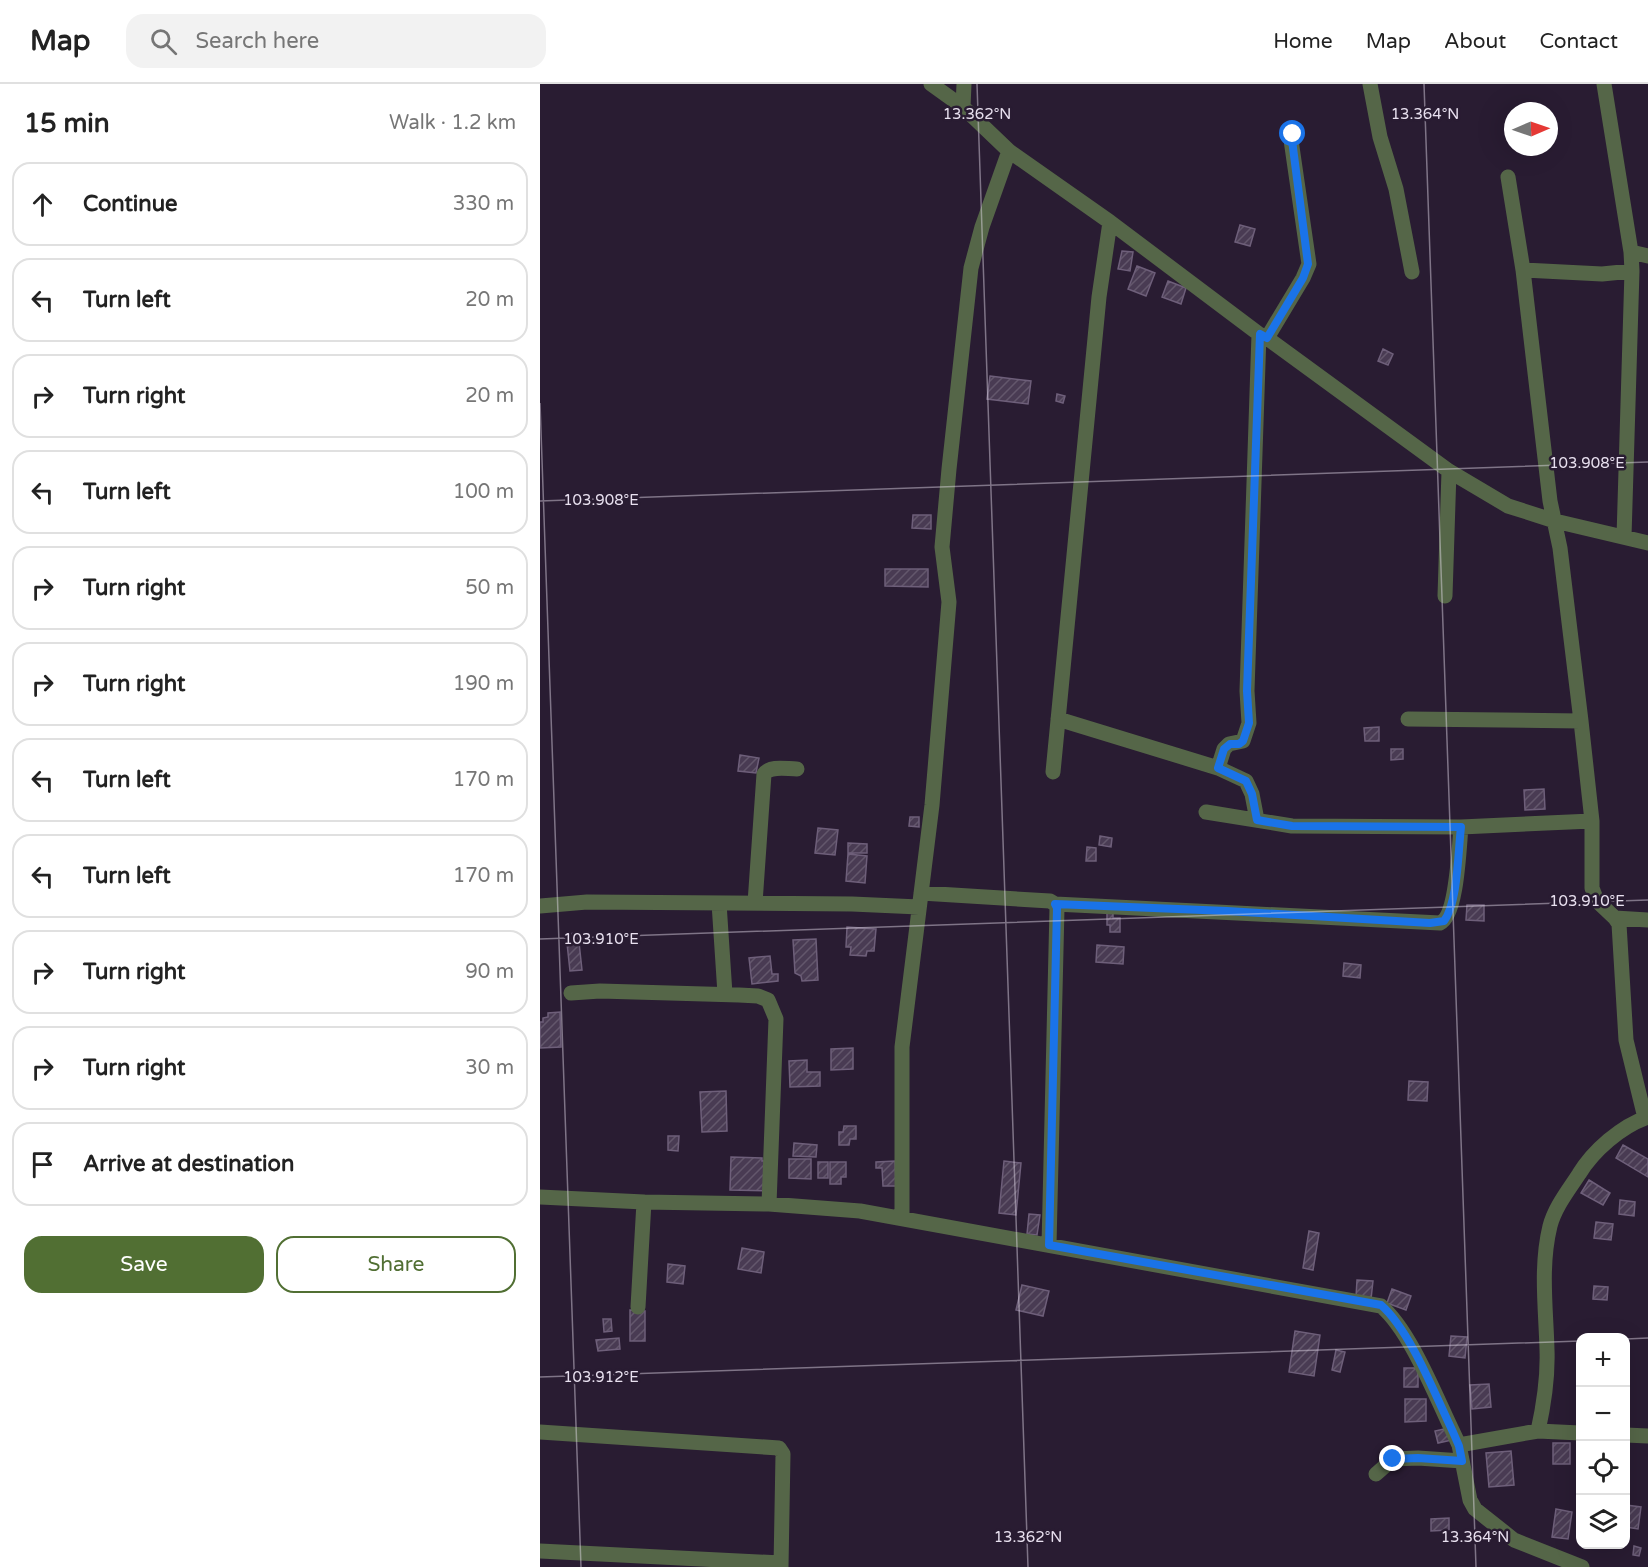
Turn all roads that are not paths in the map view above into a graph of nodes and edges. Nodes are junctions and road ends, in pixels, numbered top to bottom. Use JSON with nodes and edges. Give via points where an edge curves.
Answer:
{"nodes":[{"id":1,"x":931,"y":84,"type":"edge"},
{"id":2,"x":964,"y":84,"type":"edge"},
{"id":3,"x":1370,"y":84,"type":"edge"},
{"id":4,"x":1604,"y":84,"type":"edge"},
{"id":5,"x":963,"y":107,"type":"junction"},
{"id":6,"x":1293,"y":134,"type":"dead end"},
{"id":7,"x":1009,"y":151,"type":"junction"},
{"id":8,"x":1508,"y":177,"type":"dead end"},
{"id":9,"x":1110,"y":222,"type":"junction"},
{"id":10,"x":1631,"y":252,"type":"junction"},
{"id":11,"x":1648,"y":256,"type":"edge"},
{"id":12,"x":1523,"y":270,"type":"junction"},
{"id":13,"x":1632,"y":271,"type":"junction"},
{"id":14,"x":1412,"y":272,"type":"dead end"},
{"id":15,"x":1263,"y":336,"type":"junction"},
{"id":16,"x":1449,"y":471,"type":"junction"},
{"id":17,"x":1555,"y":521,"type":"junction"},
{"id":18,"x":1624,"y":537,"type":"junction"},
{"id":19,"x":1648,"y":543,"type":"edge"},
{"id":20,"x":1445,"y":596,"type":"dead end"},
{"id":21,"x":1059,"y":719,"type":"junction"},
{"id":22,"x":1408,"y":719,"type":"dead end"},
{"id":23,"x":1581,"y":721,"type":"junction"},
{"id":24,"x":1218,"y":768,"type":"junction"},
{"id":25,"x":796,"y":769,"type":"dead end"},
{"id":26,"x":1053,"y":772,"type":"dead end"},
{"id":27,"x":1206,"y":812,"type":"dead end"},
{"id":28,"x":1257,"y":820,"type":"junction"},
{"id":29,"x":1592,"y":821,"type":"junction"},
{"id":30,"x":1461,"y":827,"type":"junction"},
{"id":31,"x":920,"y":900,"type":"junction"},
{"id":32,"x":719,"y":903,"type":"junction"},
{"id":33,"x":755,"y":903,"type":"junction"},
{"id":34,"x":1055,"y":904,"type":"junction"},
{"id":35,"x":540,"y":906,"type":"edge"},
{"id":36,"x":1615,"y":918,"type":"junction"},
{"id":37,"x":1648,"y":920,"type":"edge"},
{"id":38,"x":571,"y":993,"type":"dead end"},
{"id":39,"x":725,"y":994,"type":"junction"},
{"id":40,"x":1646,"y":1118,"type":"edge"},
{"id":41,"x":540,"y":1197,"type":"edge"},
{"id":42,"x":644,"y":1202,"type":"junction"},
{"id":43,"x":769,"y":1204,"type":"junction"},
{"id":44,"x":902,"y":1218,"type":"junction"},
{"id":45,"x":1049,"y":1245,"type":"junction"},
{"id":46,"x":638,"y":1307,"type":"dead end"},
{"id":47,"x":1538,"y":1431,"type":"junction"},
{"id":48,"x":540,"y":1432,"type":"edge"},
{"id":49,"x":1576,"y":1433,"type":"edge"},
{"id":50,"x":1630,"y":1435,"type":"edge"},
{"id":51,"x":1648,"y":1436,"type":"edge"},
{"id":52,"x":1460,"y":1453,"type":"junction"},
{"id":53,"x":1376,"y":1474,"type":"dead end"},
{"id":54,"x":540,"y":1551,"type":"edge"},
{"id":55,"x":645,"y":1562,"type":"edge"},
{"id":56,"x":781,"y":1565,"type":"edge"},
{"id":57,"x":1582,"y":1567,"type":"edge"}],
"edges":[{"from":1,"to":5,"type":"street"},
{"from":2,"to":5,"type":"street"},
{"from":3,"to":14,"type":"street"},
{"from":4,"to":10,"type":"street"},
{"from":5,"to":7,"type":"street"},
{"from":6,"to":15,"type":"street","via":[[1308,264],[1303,278]]},
{"from":7,"to":9,"type":"street"},
{"from":7,"to":31,"type":"street","via":[[971,268],[942,547],[950,602]]},
{"from":8,"to":12,"type":"street"},
{"from":9,"to":15,"type":"street"},
{"from":9,"to":21,"type":"street","via":[[1099,297]]},
{"from":10,"to":11,"type":"street"},
{"from":10,"to":13,"type":"street"},
{"from":12,"to":13,"type":"street","via":[[1602,274]]},
{"from":12,"to":17,"type":"street"},
{"from":13,"to":18,"type":"street"},
{"from":15,"to":16,"type":"street"},
{"from":15,"to":24,"type":"street","via":[[1247,682],[1249,723],[1243,741],[1224,749]]},
{"from":16,"to":17,"type":"street","via":[[1508,506]]},
{"from":16,"to":20,"type":"street"},
{"from":17,"to":18,"type":"street"},
{"from":17,"to":23,"type":"street"},
{"from":18,"to":19,"type":"street"},
{"from":21,"to":24,"type":"street"},
{"from":21,"to":26,"type":"street"},
{"from":22,"to":23,"type":"street"},
{"from":23,"to":29,"type":"street"},
{"from":24,"to":28,"type":"street","via":[[1246,781]]},
{"from":25,"to":33,"type":"street","via":[[772,769],[764,774]]},
{"from":27,"to":28,"type":"street"},
{"from":28,"to":30,"type":"street","via":[[1292,826]]},
{"from":29,"to":30,"type":"street"},
{"from":29,"to":36,"type":"street","via":[[1592,888],[1597,901]]},
{"from":30,"to":34,"type":"street","via":[[1453,901],[1440,923]]},
{"from":31,"to":33,"type":"street"},
{"from":31,"to":34,"type":"street"},
{"from":31,"to":44,"type":"street","via":[[902,1047]]},
{"from":32,"to":33,"type":"street"},
{"from":32,"to":35,"type":"street","via":[[586,902]]},
{"from":32,"to":39,"type":"street"},
{"from":34,"to":45,"type":"street"},
{"from":36,"to":37,"type":"street"},
{"from":36,"to":40,"type":"street","via":[[1621,937],[1627,1048]]},
{"from":38,"to":39,"type":"street"},
{"from":39,"to":43,"type":"street","via":[[768,1000],[776,1019]]},
{"from":40,"to":47,"type":"street","via":[[1593,1154],[1554,1214],[1544,1276],[1546,1384]]},
{"from":41,"to":42,"type":"street"},
{"from":42,"to":43,"type":"street"},
{"from":42,"to":46,"type":"street"},
{"from":43,"to":44,"type":"street"},
{"from":44,"to":45,"type":"street"},
{"from":45,"to":52,"type":"street","via":[[1381,1305],[1410,1345]]},
{"from":47,"to":49,"type":"street"},
{"from":47,"to":52,"type":"street"},
{"from":48,"to":56,"type":"street","via":[[779,1448],[783,1454]]},
{"from":50,"to":51,"type":"street"},
{"from":52,"to":53,"type":"street","via":[[1393,1459]]},
{"from":52,"to":57,"type":"street","via":[[1475,1509],[1514,1540]]},
{"from":54,"to":55,"type":"street"},
{"from":55,"to":56,"type":"street"}]}
